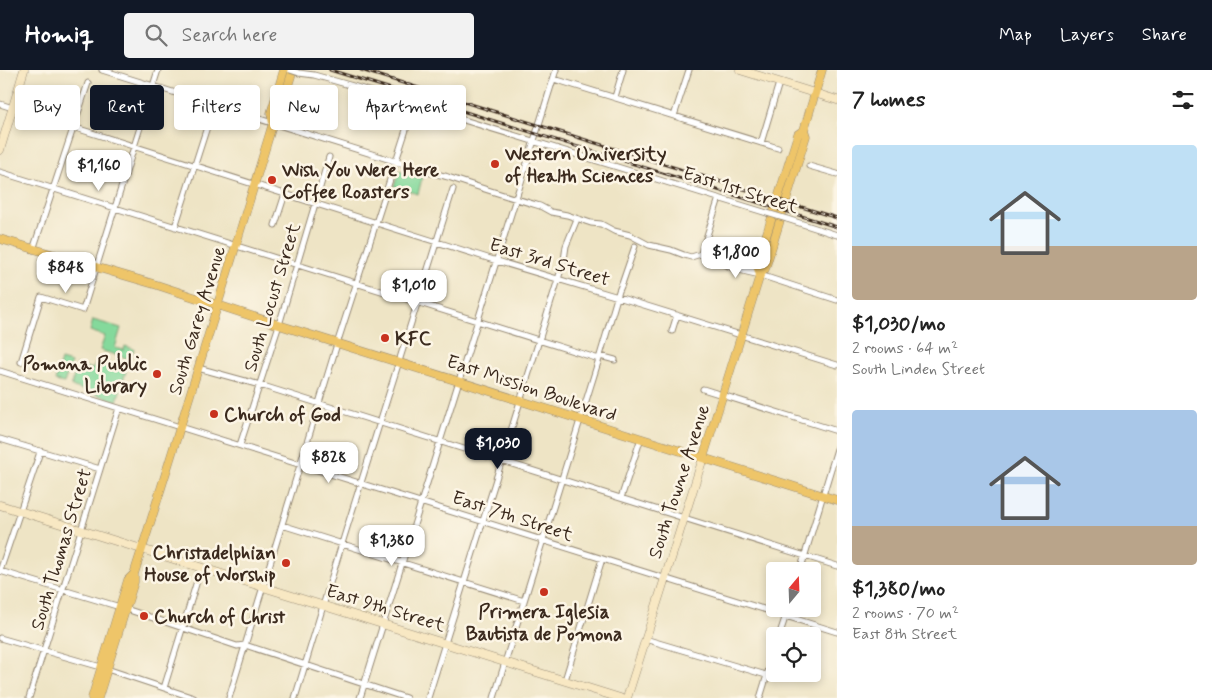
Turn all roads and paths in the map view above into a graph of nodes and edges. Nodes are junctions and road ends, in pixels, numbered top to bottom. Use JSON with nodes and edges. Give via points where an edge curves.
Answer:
{"nodes":[{"id":1,"x":24,"y":70,"type":"edge"},
{"id":2,"x":102,"y":70,"type":"edge"},
{"id":3,"x":158,"y":70,"type":"edge"},
{"id":4,"x":556,"y":70,"type":"edge"},
{"id":5,"x":623,"y":70,"type":"edge"},
{"id":6,"x":689,"y":70,"type":"edge"},
{"id":7,"x":740,"y":70,"type":"edge"},
{"id":8,"x":822,"y":70,"type":"edge"},
{"id":9,"x":294,"y":71,"type":"edge"},
{"id":10,"x":283,"y":72,"type":"edge"},
{"id":11,"x":554,"y":79,"type":"junction"},
{"id":12,"x":88,"y":83,"type":"dead end"},
{"id":13,"x":779,"y":83,"type":"junction"},
{"id":14,"x":149,"y":85,"type":"edge"},
{"id":15,"x":152,"y":85,"type":"edge"},
{"id":16,"x":279,"y":85,"type":"edge"},
{"id":17,"x":289,"y":85,"type":"edge"},
{"id":18,"x":348,"y":85,"type":"edge"},
{"id":19,"x":815,"y":94,"type":"junction"},
{"id":20,"x":615,"y":97,"type":"junction"},
{"id":21,"x":837,"y":100,"type":"edge"},
{"id":22,"x":0,"y":104,"type":"edge"},
{"id":23,"x":12,"y":108,"type":"junction"},
{"id":24,"x":80,"y":108,"type":"edge"},
{"id":25,"x":15,"y":109,"type":"edge"},
{"id":26,"x":674,"y":116,"type":"junction"},
{"id":27,"x":466,"y":121,"type":"edge"},
{"id":28,"x":80,"y":129,"type":"edge"},
{"id":29,"x":73,"y":130,"type":"edge"},
{"id":30,"x":139,"y":130,"type":"edge"},
{"id":31,"x":206,"y":130,"type":"edge"},
{"id":32,"x":271,"y":130,"type":"edge"},
{"id":33,"x":295,"y":130,"type":"edge"},
{"id":34,"x":406,"y":130,"type":"edge"},
{"id":35,"x":804,"y":130,"type":"junction"},
{"id":36,"x":534,"y":142,"type":"junction"},
{"id":37,"x":761,"y":143,"type":"junction"},
{"id":38,"x":134,"y":146,"type":"junction"},
{"id":39,"x":778,"y":148,"type":"dead end"},
{"id":40,"x":0,"y":150,"type":"edge"},
{"id":41,"x":329,"y":157,"type":"dead end"},
{"id":42,"x":395,"y":161,"type":"junction"},
{"id":43,"x":194,"y":165,"type":"junction"},
{"id":44,"x":809,"y":166,"type":"dead end"},
{"id":45,"x":0,"y":172,"type":"edge"},
{"id":46,"x":837,"y":174,"type":"edge"},
{"id":47,"x":254,"y":185,"type":"junction"},
{"id":48,"x":54,"y":189,"type":"junction"},
{"id":49,"x":453,"y":189,"type":"dead end"},
{"id":50,"x":285,"y":194,"type":"junction"},
{"id":51,"x":720,"y":198,"type":"junction"},
{"id":52,"x":516,"y":199,"type":"junction"},
{"id":53,"x":316,"y":204,"type":"junction"},
{"id":54,"x":115,"y":208,"type":"junction"},
{"id":55,"x":577,"y":219,"type":"junction"},
{"id":56,"x":376,"y":222,"type":"junction"},
{"id":57,"x":275,"y":225,"type":"dead end"},
{"id":58,"x":175,"y":227,"type":"junction"},
{"id":59,"x":837,"y":235,"type":"edge"},
{"id":60,"x":0,"y":239,"type":"edge"},
{"id":61,"x":437,"y":242,"type":"junction"},
{"id":62,"x":235,"y":246,"type":"junction"},
{"id":63,"x":635,"y":246,"type":"dead end"},
{"id":64,"x":33,"y":250,"type":"junction"},
{"id":65,"x":701,"y":254,"type":"junction"},
{"id":66,"x":497,"y":261,"type":"junction"},
{"id":67,"x":296,"y":266,"type":"junction"},
{"id":68,"x":96,"y":269,"type":"junction"},
{"id":69,"x":760,"y":275,"type":"junction"},
{"id":70,"x":558,"y":279,"type":"junction"},
{"id":71,"x":356,"y":283,"type":"junction"},
{"id":72,"x":618,"y":297,"type":"junction"},
{"id":73,"x":837,"y":300,"type":"edge"},
{"id":74,"x":418,"y":302,"type":"junction"},
{"id":75,"x":216,"y":305,"type":"junction"},
{"id":76,"x":677,"y":315,"type":"junction"},
{"id":77,"x":478,"y":321,"type":"junction"},
{"id":78,"x":279,"y":325,"type":"junction"},
{"id":79,"x":672,"y":331,"type":"dead end"},
{"id":80,"x":740,"y":335,"type":"junction"},
{"id":81,"x":538,"y":340,"type":"junction"},
{"id":82,"x":337,"y":344,"type":"junction"},
{"id":83,"x":600,"y":358,"type":"junction"},
{"id":84,"x":615,"y":360,"type":"dead end"},
{"id":85,"x":21,"y":362,"type":"dead end"},
{"id":86,"x":399,"y":362,"type":"junction"},
{"id":87,"x":837,"y":365,"type":"edge"},
{"id":88,"x":198,"y":368,"type":"junction"},
{"id":89,"x":0,"y":371,"type":"edge"},
{"id":90,"x":458,"y":380,"type":"junction"},
{"id":91,"x":260,"y":385,"type":"junction"},
{"id":92,"x":703,"y":388,"type":"dead end"},
{"id":93,"x":722,"y":394,"type":"junction"},
{"id":94,"x":520,"y":401,"type":"junction"},
{"id":95,"x":319,"y":405,"type":"junction"},
{"id":96,"x":119,"y":408,"type":"junction"},
{"id":97,"x":580,"y":419,"type":"junction"},
{"id":98,"x":380,"y":423,"type":"junction"},
{"id":99,"x":181,"y":428,"type":"junction"},
{"id":100,"x":837,"y":431,"type":"edge"},
{"id":101,"x":641,"y":438,"type":"junction"},
{"id":102,"x":0,"y":439,"type":"edge"},
{"id":103,"x":440,"y":442,"type":"junction"},
{"id":104,"x":240,"y":446,"type":"junction"},
{"id":105,"x":837,"y":449,"type":"edge"},
{"id":106,"x":40,"y":452,"type":"junction"},
{"id":107,"x":703,"y":458,"type":"junction"},
{"id":108,"x":501,"y":461,"type":"junction"},
{"id":109,"x":300,"y":465,"type":"junction"},
{"id":110,"x":100,"y":469,"type":"junction"},
{"id":111,"x":562,"y":479,"type":"junction"},
{"id":112,"x":360,"y":484,"type":"junction"},
{"id":113,"x":824,"y":496,"type":"junction"},
{"id":114,"x":621,"y":498,"type":"junction"},
{"id":115,"x":837,"y":500,"type":"edge"},
{"id":116,"x":422,"y":502,"type":"junction"},
{"id":117,"x":0,"y":505,"type":"edge"},
{"id":118,"x":21,"y":511,"type":"junction"},
{"id":119,"x":684,"y":518,"type":"junction"},
{"id":120,"x":482,"y":521,"type":"junction"},
{"id":121,"x":282,"y":525,"type":"junction"},
{"id":122,"x":82,"y":530,"type":"junction"},
{"id":123,"x":543,"y":541,"type":"junction"},
{"id":124,"x":341,"y":544,"type":"junction"},
{"id":125,"x":142,"y":548,"type":"junction"},
{"id":126,"x":805,"y":556,"type":"junction"},
{"id":127,"x":602,"y":559,"type":"junction"},
{"id":128,"x":803,"y":562,"type":"edge"},
{"id":129,"x":403,"y":564,"type":"junction"},
{"id":130,"x":837,"y":566,"type":"edge"},
{"id":131,"x":201,"y":568,"type":"junction"},
{"id":132,"x":0,"y":571,"type":"edge"},
{"id":133,"x":664,"y":578,"type":"junction"},
{"id":134,"x":463,"y":582,"type":"junction"},
{"id":135,"x":262,"y":586,"type":"junction"},
{"id":136,"x":62,"y":590,"type":"junction"},
{"id":137,"x":524,"y":601,"type":"junction"},
{"id":138,"x":324,"y":605,"type":"junction"},
{"id":139,"x":123,"y":608,"type":"junction"},
{"id":140,"x":766,"y":610,"type":"edge"},
{"id":141,"x":792,"y":618,"type":"edge"},
{"id":142,"x":384,"y":625,"type":"junction"},
{"id":143,"x":182,"y":628,"type":"junction"},
{"id":144,"x":837,"y":632,"type":"edge"},
{"id":145,"x":0,"y":638,"type":"edge"},
{"id":146,"x":645,"y":639,"type":"junction"},
{"id":147,"x":445,"y":643,"type":"junction"},
{"id":148,"x":245,"y":645,"type":"junction"},
{"id":149,"x":44,"y":651,"type":"junction"},
{"id":150,"x":506,"y":662,"type":"junction"},
{"id":151,"x":305,"y":665,"type":"junction"},
{"id":152,"x":104,"y":668,"type":"junction"},
{"id":153,"x":766,"y":675,"type":"joint"},
{"id":154,"x":565,"y":680,"type":"junction"},
{"id":155,"x":365,"y":684,"type":"junction"},
{"id":156,"x":164,"y":688,"type":"junction"},
{"id":157,"x":29,"y":698,"type":"edge"},
{"id":158,"x":92,"y":698,"type":"edge"},
{"id":159,"x":98,"y":698,"type":"edge"},
{"id":160,"x":194,"y":698,"type":"edge"},
{"id":161,"x":229,"y":698,"type":"edge"},
{"id":162,"x":295,"y":698,"type":"edge"},
{"id":163,"x":360,"y":698,"type":"edge"},
{"id":164,"x":406,"y":698,"type":"edge"},
{"id":165,"x":428,"y":698,"type":"edge"},
{"id":166,"x":494,"y":698,"type":"edge"},
{"id":167,"x":620,"y":698,"type":"edge"},
{"id":168,"x":627,"y":698,"type":"edge"},
{"id":169,"x":760,"y":698,"type":"edge"}],
"edges":[{"from":1,"to":23,"type":"street"},
{"from":2,"to":14,"type":"street"},
{"from":3,"to":15,"type":"street"},
{"from":4,"to":11,"type":"street"},
{"from":5,"to":20,"type":"street"},
{"from":6,"to":26,"type":"street"},
{"from":7,"to":13,"type":"street"},
{"from":8,"to":19,"type":"main road"},
{"from":9,"to":17,"type":"main road"},
{"from":9,"to":18,"type":"street","name":"East 1st Street"},
{"from":10,"to":16,"type":"main road","name":"South Garey Avenue"},
{"from":11,"to":20,"type":"street"},
{"from":11,"to":36,"type":"street"},
{"from":12,"to":24,"type":"street"},
{"from":13,"to":19,"type":"street"},
{"from":13,"to":37,"type":"street"},
{"from":19,"to":21,"type":"street"},
{"from":19,"to":35,"type":"main road"},
{"from":20,"to":26,"type":"street"},
{"from":22,"to":23,"type":"street","name":"East 3rd Street"},
{"from":23,"to":25,"type":"street","name":"East 3rd Street"},
{"from":23,"to":40,"type":"street"},
{"from":26,"to":37,"type":"street"},
{"from":27,"to":36,"type":"street","name":"East 1st Street"},
{"from":28,"to":38,"type":"street","name":"East 3rd Street"},
{"from":29,"to":48,"type":"street"},
{"from":30,"to":38,"type":"street"},
{"from":31,"to":43,"type":"street"},
{"from":32,"to":47,"type":"main road","name":"South Garey Avenue"},
{"from":33,"to":42,"type":"street"},
{"from":34,"to":42,"type":"street"},
{"from":35,"to":69,"type":"main road","via":[[806,136],[797,168],[765,269]]},
{"from":35,"to":69,"type":"main road","via":[[798,134],[757,265]]},
{"from":36,"to":51,"type":"street","name":"East 1st Street"},
{"from":36,"to":52,"type":"street"},
{"from":37,"to":39,"type":"street"},
{"from":38,"to":43,"type":"street","name":"East 3rd Street"},
{"from":38,"to":54,"type":"street"},
{"from":41,"to":53,"type":"street","name":"South Locust Street"},
{"from":42,"to":52,"type":"street"},
{"from":42,"to":56,"type":"street"},
{"from":43,"to":47,"type":"street","name":"East 3rd Street"},
{"from":43,"to":58,"type":"street"},
{"from":44,"to":46,"type":"street"},
{"from":45,"to":48,"type":"street"},
{"from":47,"to":50,"type":"street","name":"East 3rd Street"},
{"from":47,"to":62,"type":"main road","name":"South Garey Avenue"},
{"from":48,"to":54,"type":"street"},
{"from":48,"to":64,"type":"street"},
{"from":49,"to":61,"type":"street"},
{"from":50,"to":53,"type":"street","name":"East 3rd Street"},
{"from":50,"to":57,"type":"street"},
{"from":51,"to":59,"type":"street","name":"East 1st Street","bridge":true},
{"from":51,"to":65,"type":"street"},
{"from":52,"to":55,"type":"street"},
{"from":52,"to":66,"type":"street"},
{"from":53,"to":56,"type":"street","name":"East 3rd Street"},
{"from":53,"to":67,"type":"street","name":"South Locust Street"},
{"from":54,"to":58,"type":"street"},
{"from":54,"to":68,"type":"street"},
{"from":55,"to":65,"type":"street","via":[[601,224],[650,245],[691,257]]},
{"from":55,"to":70,"type":"street"},
{"from":56,"to":61,"type":"street","name":"East 3rd Street"},
{"from":56,"to":71,"type":"street"},
{"from":58,"to":62,"type":"street"},
{"from":60,"to":64,"type":"main road","name":"East Mission Boulevard"},
{"from":61,"to":66,"type":"street","name":"East 3rd Street"},
{"from":61,"to":74,"type":"street"},
{"from":62,"to":67,"type":"street"},
{"from":62,"to":75,"type":"main road","name":"South Garey Avenue"},
{"from":63,"to":72,"type":"street"},
{"from":64,"to":68,"type":"main road","name":"East Mission Boulevard"},
{"from":65,"to":69,"type":"street"},
{"from":66,"to":70,"type":"street","name":"East 3rd Street"},
{"from":66,"to":77,"type":"street"},
{"from":67,"to":71,"type":"street"},
{"from":67,"to":78,"type":"street","name":"South Locust Street"},
{"from":68,"to":75,"type":"main road","name":"East Mission Boulevard"},
{"from":68,"to":85,"type":"street","via":[[83,310],[41,297]]},
{"from":69,"to":73,"type":"street"},
{"from":69,"to":80,"type":"main road","name":"South Towne Avenue"},
{"from":70,"to":72,"type":"street","name":"East 3rd Street"},
{"from":70,"to":81,"type":"street"},
{"from":71,"to":74,"type":"street"},
{"from":71,"to":82,"type":"street"},
{"from":72,"to":76,"type":"street","name":"East 3rd Street"},
{"from":72,"to":83,"type":"street"},
{"from":74,"to":77,"type":"street"},
{"from":74,"to":86,"type":"street"},
{"from":75,"to":78,"type":"main road","name":"East Mission Boulevard"},
{"from":75,"to":88,"type":"main road","name":"South Garey Avenue"},
{"from":76,"to":79,"type":"street"},
{"from":76,"to":80,"type":"street","name":"East 3rd Street"},
{"from":77,"to":81,"type":"street"},
{"from":77,"to":90,"type":"street"},
{"from":78,"to":82,"type":"main road","name":"East Mission Boulevard"},
{"from":78,"to":91,"type":"street","name":"South Locust Street"},
{"from":80,"to":87,"type":"street","name":"East 3rd Street"},
{"from":80,"to":93,"type":"main road","name":"South Towne Avenue"},
{"from":81,"to":83,"type":"street"},
{"from":81,"to":94,"type":"street"},
{"from":82,"to":86,"type":"main road","name":"East Mission Boulevard"},
{"from":82,"to":95,"type":"street"},
{"from":83,"to":84,"type":"street"},
{"from":83,"to":97,"type":"street"},
{"from":86,"to":90,"type":"main road","name":"East Mission Boulevard"},
{"from":86,"to":98,"type":"street"},
{"from":88,"to":91,"type":"street"},
{"from":88,"to":99,"type":"main road","name":"South Garey Avenue"},
{"from":89,"to":96,"type":"street","name":"East 7th Street"},
{"from":90,"to":94,"type":"main road","name":"East Mission Boulevard"},
{"from":90,"to":103,"type":"street"},
{"from":91,"to":95,"type":"street"},
{"from":91,"to":104,"type":"street","name":"South Locust Street"},
{"from":92,"to":93,"type":"street"},
{"from":93,"to":100,"type":"street"},
{"from":93,"to":107,"type":"main road","name":"South Towne Avenue"},
{"from":94,"to":97,"type":"main road","name":"East Mission Boulevard"},
{"from":94,"to":108,"type":"street"},
{"from":95,"to":98,"type":"street"},
{"from":95,"to":109,"type":"street"},
{"from":96,"to":99,"type":"street","name":"East 7th Street"},
{"from":96,"to":110,"type":"street","name":"South Thomas Street"},
{"from":97,"to":101,"type":"main road","name":"East Mission Boulevard"},
{"from":97,"to":111,"type":"street"},
{"from":98,"to":103,"type":"street"},
{"from":98,"to":112,"type":"street"},
{"from":99,"to":104,"type":"street","name":"East 7th Street"},
{"from":99,"to":125,"type":"main road","name":"South Garey Avenue"},
{"from":101,"to":107,"type":"main road","name":"East Mission Boulevard"},
{"from":101,"to":114,"type":"street"},
{"from":102,"to":106,"type":"street"},
{"from":103,"to":108,"type":"street"},
{"from":103,"to":116,"type":"street"},
{"from":104,"to":109,"type":"street","name":"East 7th Street"},
{"from":105,"to":113,"type":"street"},
{"from":106,"to":110,"type":"street"},
{"from":106,"to":118,"type":"street"},
{"from":107,"to":113,"type":"main road","name":"East Mission Boulevard"},
{"from":107,"to":119,"type":"street","name":"South Towne Avenue"},
{"from":108,"to":111,"type":"street"},
{"from":108,"to":120,"type":"street"},
{"from":109,"to":112,"type":"street","name":"East 7th Street"},
{"from":109,"to":121,"type":"street"},
{"from":110,"to":122,"type":"street","name":"South Thomas Street"},
{"from":111,"to":114,"type":"street"},
{"from":111,"to":123,"type":"street"},
{"from":112,"to":116,"type":"street","name":"East 7th Street"},
{"from":112,"to":124,"type":"street"},
{"from":113,"to":115,"type":"main road","name":"East Mission Boulevard"},
{"from":113,"to":126,"type":"street"},
{"from":114,"to":119,"type":"street"},
{"from":116,"to":120,"type":"street","name":"East 7th Street"},
{"from":116,"to":129,"type":"street"},
{"from":117,"to":118,"type":"street","name":"East 9th Street"},
{"from":118,"to":122,"type":"street","name":"East 9th Street"},
{"from":118,"to":132,"type":"street"},
{"from":119,"to":126,"type":"street"},
{"from":119,"to":133,"type":"street","name":"South Towne Avenue"},
{"from":120,"to":123,"type":"street","name":"East 7th Street"},
{"from":120,"to":134,"type":"street"},
{"from":121,"to":124,"type":"street"},
{"from":121,"to":135,"type":"street"},
{"from":122,"to":125,"type":"street","name":"East 9th Street"},
{"from":122,"to":136,"type":"street","name":"South Thomas Street"},
{"from":123,"to":127,"type":"street","name":"East 7th Street"},
{"from":123,"to":137,"type":"street"},
{"from":124,"to":129,"type":"street"},
{"from":124,"to":138,"type":"street"},
{"from":125,"to":131,"type":"street","name":"East 9th Street"},
{"from":125,"to":139,"type":"main road","name":"South Garey Avenue","via":[[134,582]]},
{"from":126,"to":128,"type":"street"},
{"from":126,"to":130,"type":"street"},
{"from":127,"to":133,"type":"street","name":"East 7th Street"},
{"from":127,"to":154,"type":"street"},
{"from":129,"to":134,"type":"street"},
{"from":129,"to":142,"type":"street"},
{"from":131,"to":135,"type":"street","name":"East 9th Street"},
{"from":131,"to":143,"type":"street"},
{"from":132,"to":136,"type":"street"},
{"from":133,"to":140,"type":"street","name":"East 7th Street"},
{"from":133,"to":146,"type":"street","name":"South Towne Avenue"},
{"from":134,"to":137,"type":"street"},
{"from":134,"to":147,"type":"street"},
{"from":135,"to":138,"type":"street","name":"East 9th Street"},
{"from":135,"to":148,"type":"street"},
{"from":136,"to":139,"type":"street"},
{"from":136,"to":149,"type":"street","name":"South Thomas Street"},
{"from":137,"to":150,"type":"street"},
{"from":138,"to":142,"type":"street","name":"East 9th Street"},
{"from":138,"to":151,"type":"street"},
{"from":139,"to":143,"type":"street"},
{"from":139,"to":152,"type":"main road","name":"South Garey Avenue"},
{"from":141,"to":144,"type":"street","name":"East 7th Street"},
{"from":142,"to":147,"type":"street","name":"East 9th Street"},
{"from":142,"to":155,"type":"street"},
{"from":143,"to":148,"type":"street","via":[[236,646]]},
{"from":143,"to":156,"type":"street"},
{"from":145,"to":149,"type":"street"},
{"from":146,"to":153,"type":"street"},
{"from":146,"to":168,"type":"street","name":"South Towne Avenue"},
{"from":147,"to":150,"type":"street","name":"East 9th Street"},
{"from":147,"to":165,"type":"street"},
{"from":148,"to":151,"type":"street"},
{"from":148,"to":161,"type":"street"},
{"from":149,"to":152,"type":"street"},
{"from":149,"to":157,"type":"street","name":"South Thomas Street"},
{"from":150,"to":154,"type":"street","name":"East 9th Street"},
{"from":150,"to":166,"type":"street"},
{"from":151,"to":155,"type":"street"},
{"from":151,"to":162,"type":"street"},
{"from":152,"to":156,"type":"street"},
{"from":152,"to":158,"type":"main road","name":"South Garey Avenue"},
{"from":152,"to":159,"type":"main road","name":"South Garey Avenue"},
{"from":153,"to":169,"type":"street"},
{"from":154,"to":167,"type":"street","name":"East 9th Street"},
{"from":155,"to":163,"type":"street"},
{"from":155,"to":164,"type":"street"},
{"from":156,"to":160,"type":"street"}]}
